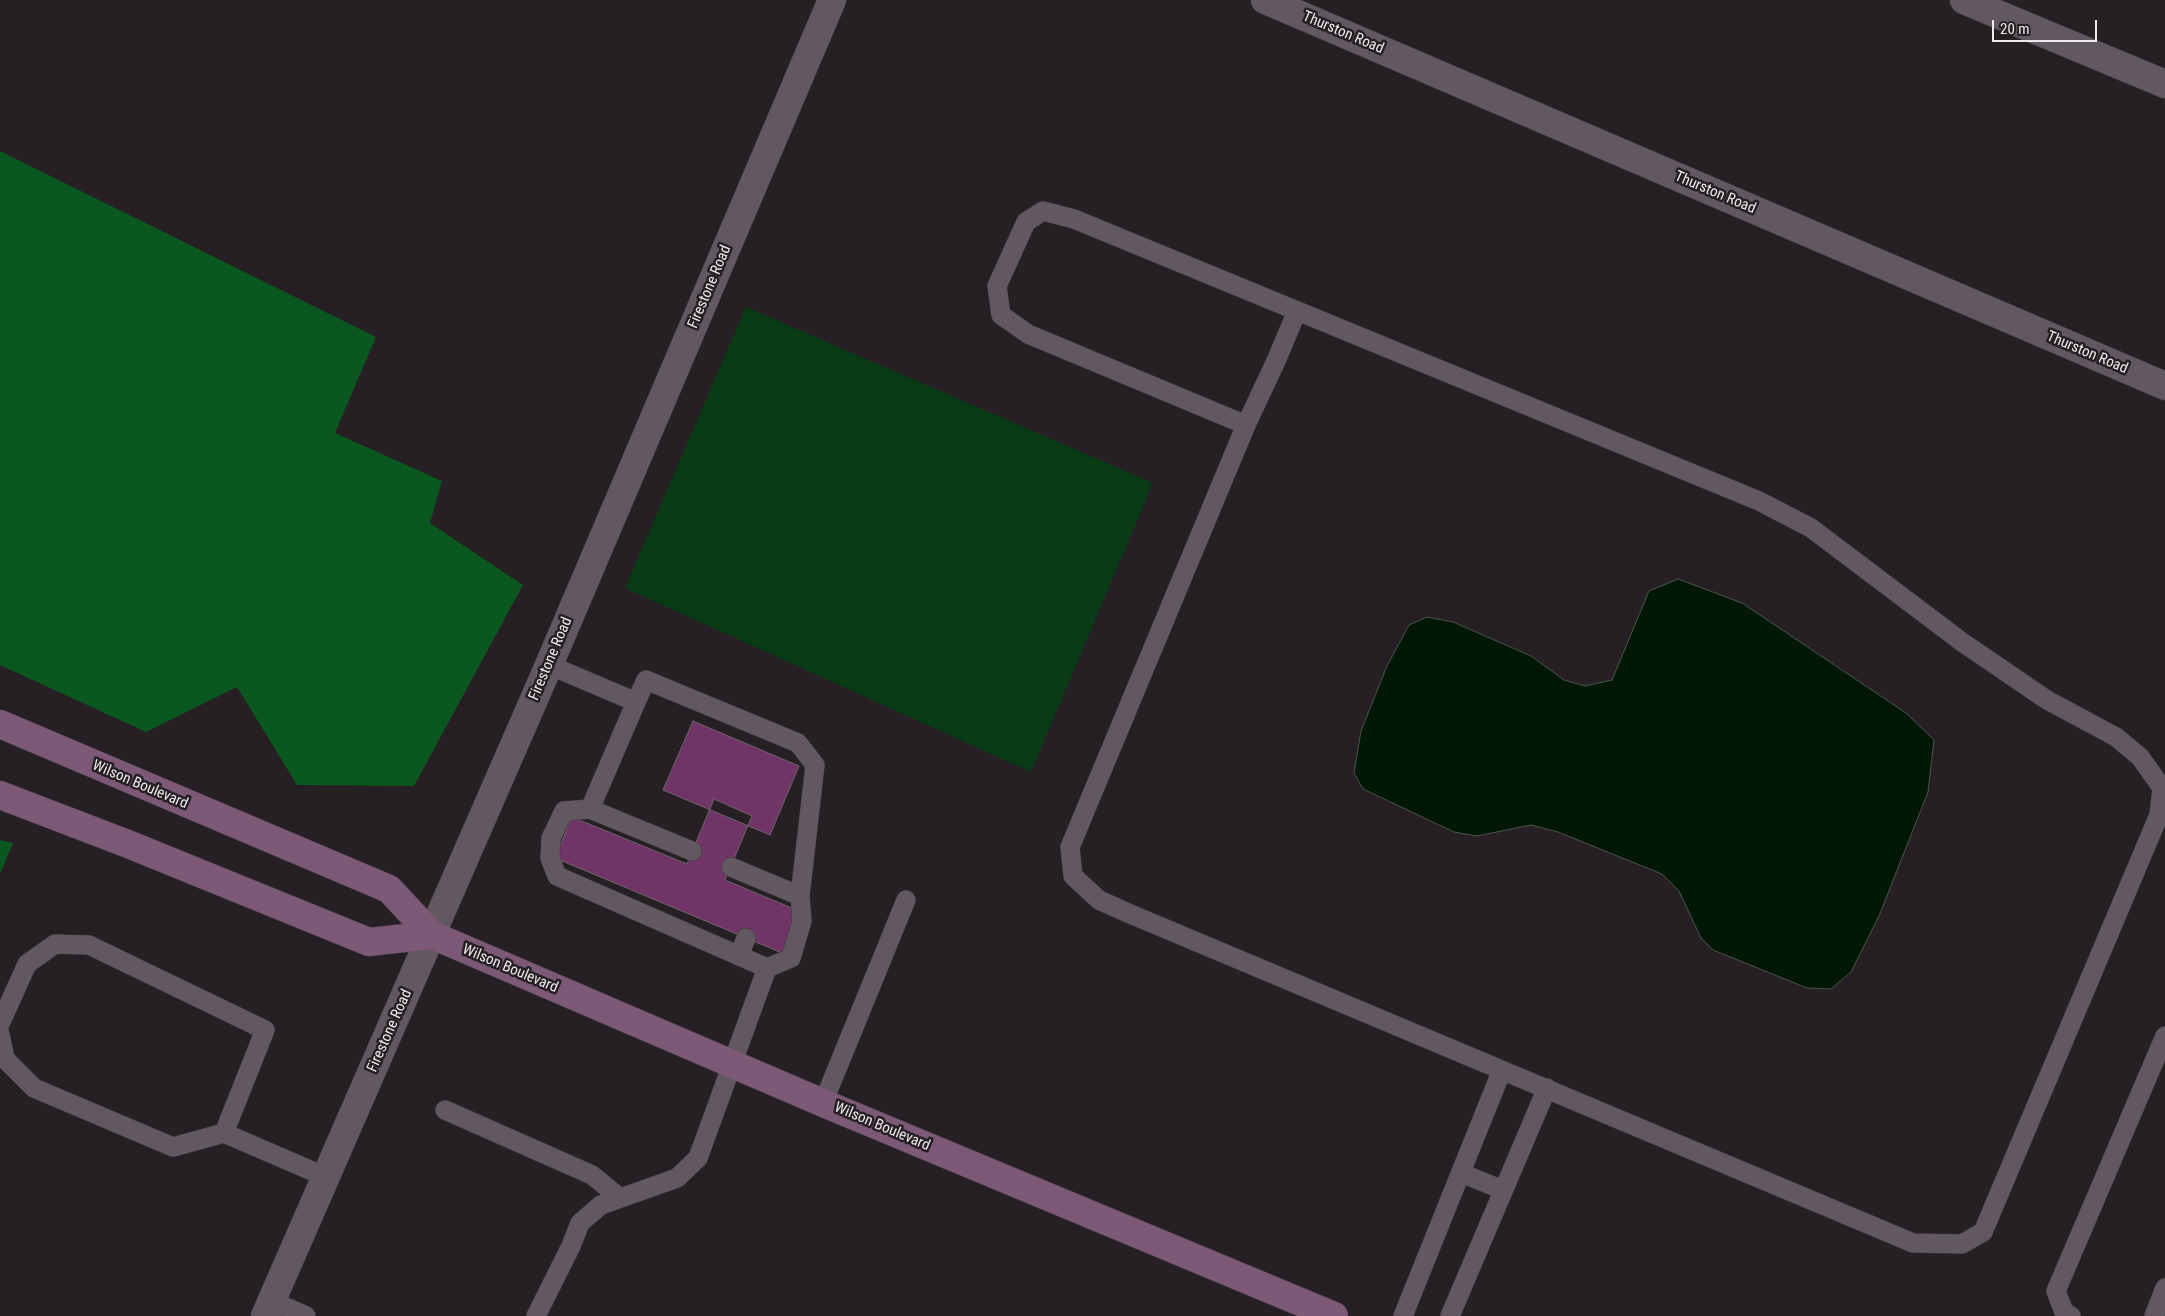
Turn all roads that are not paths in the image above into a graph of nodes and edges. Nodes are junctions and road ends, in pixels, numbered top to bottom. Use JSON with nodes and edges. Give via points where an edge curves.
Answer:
{"nodes":[{"id":1,"x":832,"y":0,"type":"edge"},
{"id":2,"x":1265,"y":0,"type":"edge"},
{"id":3,"x":1964,"y":0,"type":"edge"},
{"id":4,"x":2165,"y":84,"type":"edge"},
{"id":5,"x":1297,"y":311,"type":"junction"},
{"id":6,"x":2165,"y":386,"type":"edge"},
{"id":7,"x":1246,"y":425,"type":"junction"},
{"id":8,"x":549,"y":665,"type":"junction"},
{"id":9,"x":636,"y":702,"type":"junction"},
{"id":10,"x":0,"y":724,"type":"edge"},
{"id":11,"x":0,"y":795,"type":"edge"},
{"id":12,"x":597,"y":816,"type":"junction"},
{"id":13,"x":681,"y":852,"type":"dead end"},
{"id":14,"x":731,"y":867,"type":"dead end"},
{"id":15,"x":800,"y":896,"type":"junction"},
{"id":16,"x":906,"y":900,"type":"dead end"},
{"id":17,"x":432,"y":936,"type":"junction"},
{"id":18,"x":746,"y":938,"type":"dead end"},
{"id":19,"x":739,"y":956,"type":"junction"},
{"id":20,"x":767,"y":968,"type":"junction"},
{"id":21,"x":0,"y":1024,"type":"edge"},
{"id":22,"x":0,"y":1034,"type":"edge"},
{"id":23,"x":2165,"y":1036,"type":"edge"},
{"id":24,"x":732,"y":1064,"type":"junction"},
{"id":25,"x":1502,"y":1070,"type":"junction"},
{"id":26,"x":1547,"y":1088,"type":"junction"},
{"id":27,"x":823,"y":1103,"type":"junction"},
{"id":28,"x":444,"y":1110,"type":"dead end"},
{"id":29,"x":224,"y":1133,"type":"junction"},
{"id":30,"x":1461,"y":1173,"type":"junction"},
{"id":31,"x":326,"y":1177,"type":"junction"},
{"id":32,"x":1503,"y":1190,"type":"junction"},
{"id":33,"x":620,"y":1198,"type":"junction"},
{"id":34,"x":2165,"y":1288,"type":"edge"},
{"id":35,"x":269,"y":1308,"type":"edge"},
{"id":36,"x":306,"y":1316,"type":"edge"},
{"id":37,"x":536,"y":1316,"type":"edge"},
{"id":38,"x":1334,"y":1316,"type":"edge"},
{"id":39,"x":1403,"y":1316,"type":"edge"},
{"id":40,"x":1450,"y":1316,"type":"edge"},
{"id":41,"x":2071,"y":1316,"type":"edge"},
{"id":42,"x":2154,"y":1316,"type":"edge"}],
"edges":[{"from":1,"to":8,"type":"street","name":"Firestone Road"},
{"from":2,"to":6,"type":"street","name":"Thurston Road"},
{"from":3,"to":4,"type":"street"},
{"from":5,"to":7,"type":"lane"},
{"from":5,"to":7,"type":"lane","via":[[1074,219],[1043,211],[1026,222],[997,286],[1001,315],[1028,334]]},
{"from":5,"to":26,"type":"lane","via":[[1759,501],[1811,528],[1962,642],[2046,700],[2116,737],[2140,757],[2162,788],[2159,815],[1984,1232],[1962,1244],[1913,1243]]},
{"from":7,"to":25,"type":"lane","via":[[1070,847],[1073,876],[1099,900]]},
{"from":8,"to":9,"type":"lane"},
{"from":8,"to":17,"type":"street","name":"Firestone Road"},
{"from":9,"to":12,"type":"lane"},
{"from":9,"to":15,"type":"lane","via":[[646,680],[798,743],[815,765]]},
{"from":10,"to":17,"type":"main road","name":"Wilson Boulevard","via":[[388,889]]},
{"from":11,"to":17,"type":"main road","name":"Wilson Boulevard","via":[[369,942]]},
{"from":12,"to":13,"type":"lane"},
{"from":12,"to":19,"type":"lane","via":[[564,811],[551,838],[550,858],[557,876],[575,876],[652,908]]},
{"from":14,"to":15,"type":"lane","via":[[765,889]]},
{"from":15,"to":20,"type":"lane","via":[[802,921],[791,958]]},
{"from":16,"to":27,"type":"lane"},
{"from":17,"to":24,"type":"main road","name":"Wilson Boulevard"},
{"from":17,"to":31,"type":"street","name":"Firestone Road"},
{"from":18,"to":19,"type":"lane"},
{"from":19,"to":20,"type":"lane"},
{"from":20,"to":24,"type":"lane"},
{"from":21,"to":29,"type":"lane","via":[[27,964],[55,944],[89,945],[264,1030]]},
{"from":22,"to":29,"type":"lane","via":[[5,1059],[34,1088],[174,1148]]},
{"from":23,"to":41,"type":"lane","via":[[2056,1292],[2064,1312]]},
{"from":24,"to":27,"type":"main road","name":"Wilson Boulevard"},
{"from":24,"to":33,"type":"lane","via":[[698,1158],[677,1178]]},
{"from":25,"to":26,"type":"lane"},
{"from":25,"to":30,"type":"lane"},
{"from":26,"to":32,"type":"lane"},
{"from":27,"to":38,"type":"main road","name":"Wilson Boulevard"},
{"from":28,"to":33,"type":"lane","via":[[592,1174]]},
{"from":29,"to":31,"type":"lane"},
{"from":30,"to":32,"type":"lane"},
{"from":30,"to":39,"type":"lane"},
{"from":31,"to":35,"type":"street","name":"Firestone Road"},
{"from":32,"to":40,"type":"lane"},
{"from":33,"to":37,"type":"lane","via":[[601,1205],[580,1223]]},
{"from":34,"to":42,"type":"lane"},
{"from":35,"to":36,"type":"lane"}]}
